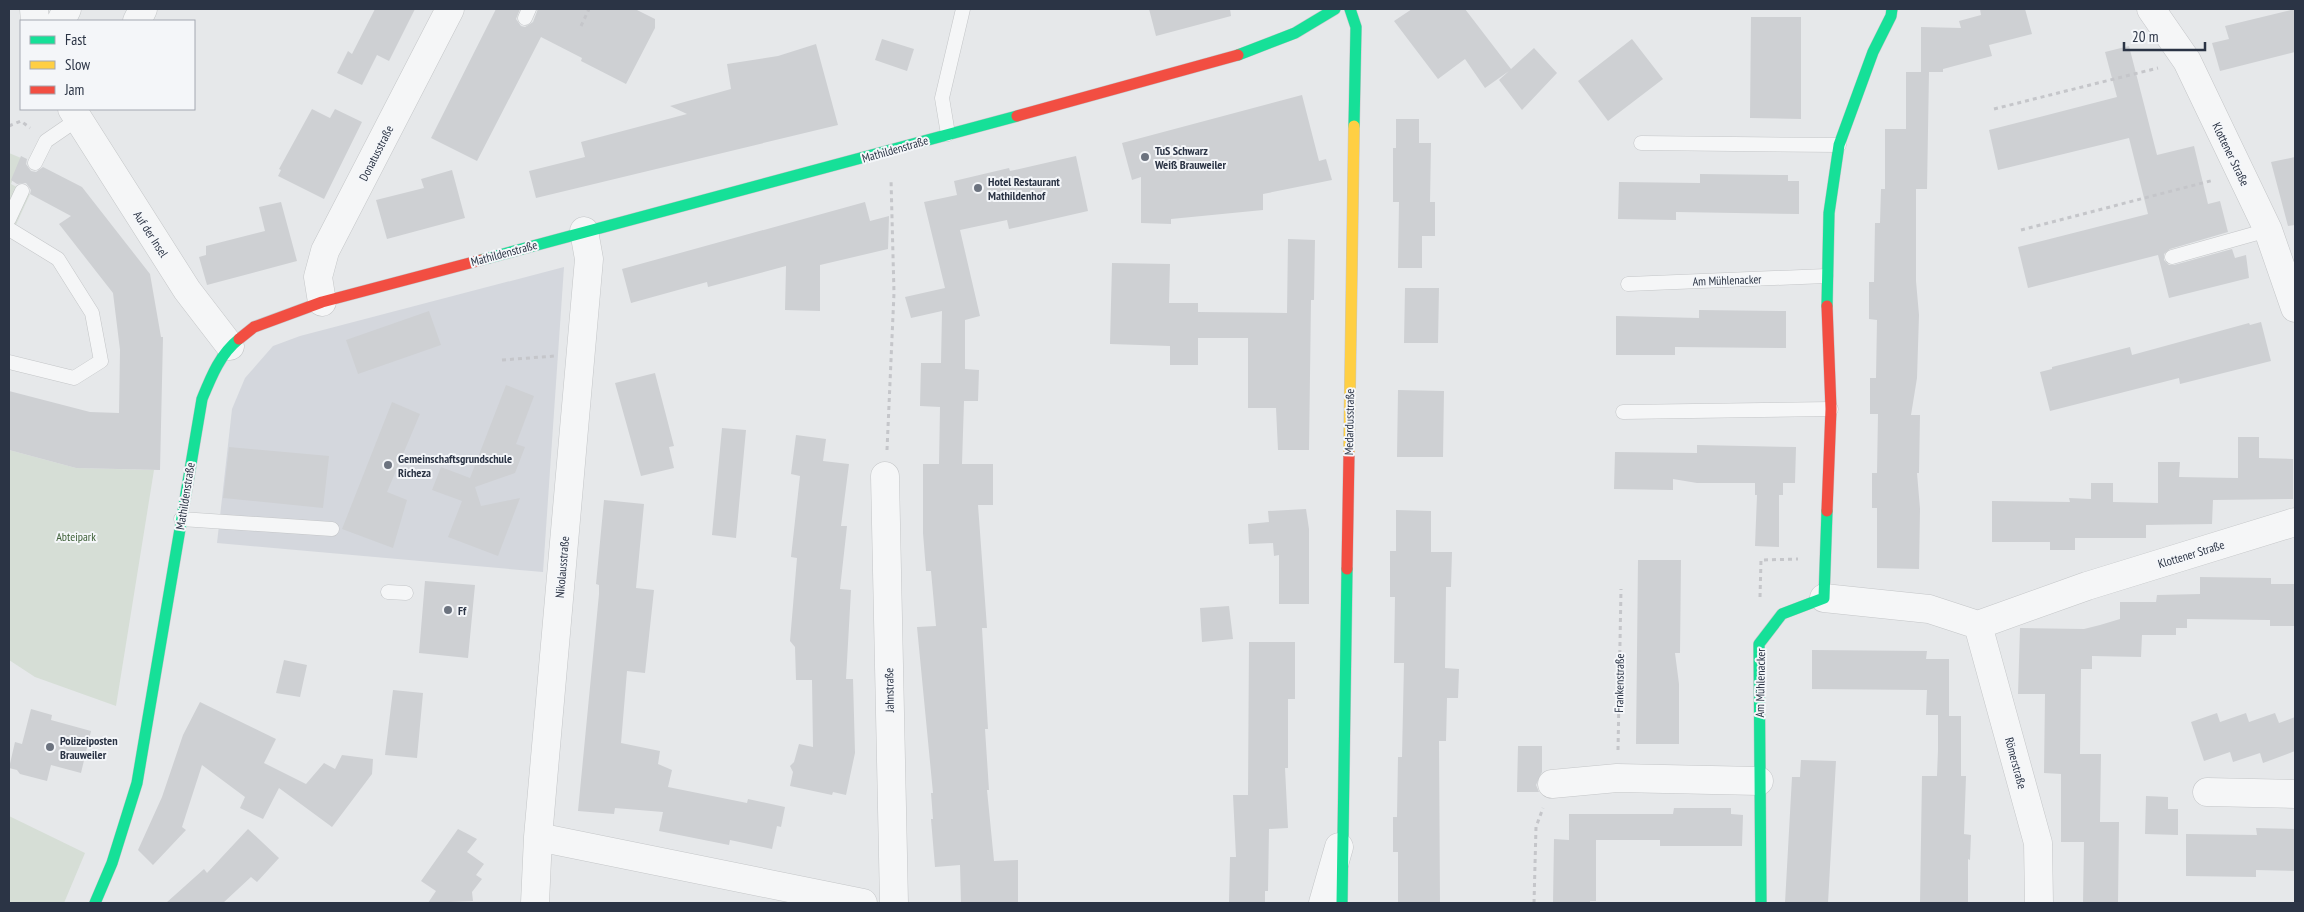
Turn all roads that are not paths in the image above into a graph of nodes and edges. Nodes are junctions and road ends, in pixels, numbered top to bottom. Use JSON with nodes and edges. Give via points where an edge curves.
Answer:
{"nodes":[{"id":1,"x":144,"y":9,"type":"edge"},
{"id":2,"x":450,"y":9,"type":"edge"},
{"id":3,"x":962,"y":9,"type":"edge"},
{"id":4,"x":1335,"y":9,"type":"edge"},
{"id":5,"x":1350,"y":9,"type":"edge"},
{"id":6,"x":1895,"y":11,"type":"edge"},
{"id":7,"x":2162,"y":12,"type":"edge"},
{"id":8,"x":138,"y":20,"type":"edge"},
{"id":9,"x":78,"y":112,"type":"edge"},
{"id":10,"x":948,"y":134,"type":"junction"},
{"id":11,"x":1641,"y":143,"type":"dead end"},
{"id":12,"x":1839,"y":145,"type":"junction"},
{"id":13,"x":35,"y":163,"type":"dead end"},
{"id":14,"x":22,"y":190,"type":"dead end"},
{"id":15,"x":9,"y":219,"type":"edge"},
{"id":16,"x":9,"y":229,"type":"edge"},
{"id":17,"x":2268,"y":230,"type":"junction"},
{"id":18,"x":584,"y":231,"type":"junction"},
{"id":19,"x":2172,"y":257,"type":"dead end"},
{"id":20,"x":1826,"y":276,"type":"junction"},
{"id":21,"x":1628,"y":284,"type":"dead end"},
{"id":22,"x":322,"y":302,"type":"junction"},
{"id":23,"x":2295,"y":308,"type":"edge"},
{"id":24,"x":230,"y":346,"type":"junction"},
{"id":25,"x":9,"y":362,"type":"edge"},
{"id":26,"x":1831,"y":409,"type":"junction"},
{"id":27,"x":1623,"y":412,"type":"dead end"},
{"id":28,"x":885,"y":476,"type":"road end"},
{"id":29,"x":181,"y":519,"type":"junction"},
{"id":30,"x":2295,"y":522,"type":"edge"},
{"id":31,"x":332,"y":529,"type":"dead end"},
{"id":32,"x":388,"y":592,"type":"dead end"},
{"id":33,"x":406,"y":593,"type":"dead end"},
{"id":34,"x":1824,"y":598,"type":"junction"},
{"id":35,"x":1978,"y":625,"type":"junction"},
{"id":36,"x":1759,"y":781,"type":"junction"},
{"id":37,"x":1552,"y":784,"type":"road end"},
{"id":38,"x":2207,"y":792,"type":"dead end"},
{"id":39,"x":2295,"y":794,"type":"edge"},
{"id":40,"x":1342,"y":836,"type":"junction"},
{"id":41,"x":538,"y":837,"type":"junction"},
{"id":42,"x":95,"y":903,"type":"edge"},
{"id":43,"x":535,"y":903,"type":"edge"},
{"id":44,"x":863,"y":903,"type":"edge"},
{"id":45,"x":894,"y":903,"type":"edge"},
{"id":46,"x":1323,"y":903,"type":"edge"},
{"id":47,"x":1342,"y":903,"type":"edge"},
{"id":48,"x":1761,"y":903,"type":"edge"},
{"id":49,"x":2039,"y":903,"type":"edge"}],
"edges":[{"from":1,"to":8,"type":"street"},
{"from":2,"to":22,"type":"street","name":"Donatusstraße","via":[[325,251],[318,277]]},
{"from":3,"to":10,"type":"lane","via":[[942,98]]},
{"from":4,"to":10,"type":"street","name":"Mathildenstraße","via":[[1294,33],[1236,56]]},
{"from":5,"to":40,"type":"street","name":"Medardusstraße","via":[[1356,27]]},
{"from":6,"to":12,"type":"street","via":[[1873,52]]},
{"from":7,"to":17,"type":"street","name":"Klottener Straße"},
{"from":9,"to":13,"type":"lane","via":[[46,141]]},
{"from":9,"to":24,"type":"street","name":"Auf der Insel","via":[[187,290]]},
{"from":10,"to":18,"type":"street","name":"Mathildenstraße"},
{"from":11,"to":12,"type":"lane"},
{"from":12,"to":20,"type":"street","via":[[1829,214]]},
{"from":14,"to":15,"type":"lane"},
{"from":16,"to":25,"type":"lane","via":[[58,259],[92,313],[101,361],[74,378]]},
{"from":17,"to":19,"type":"lane"},
{"from":17,"to":23,"type":"street","name":"Klottener Straße"},
{"from":18,"to":22,"type":"street","name":"Mathildenstraße"},
{"from":18,"to":41,"type":"street","name":"Nikolausstraße","via":[[589,259]]},
{"from":20,"to":21,"type":"lane","name":"Am Mühlenacker"},
{"from":20,"to":26,"type":"street"},
{"from":22,"to":24,"type":"street","name":"Mathildenstraße","via":[[254,328]]},
{"from":24,"to":29,"type":"street","name":"Mathildenstraße","via":[[214,370],[202,399]]},
{"from":26,"to":27,"type":"lane"},
{"from":26,"to":34,"type":"street"},
{"from":28,"to":45,"type":"street","name":"Jahnstraße"},
{"from":29,"to":31,"type":"lane"},
{"from":29,"to":42,"type":"street","name":"Mathildenstraße","via":[[137,784],[112,863]]},
{"from":30,"to":35,"type":"street","name":"Klottener Straße","via":[[2087,586]]},
{"from":32,"to":33,"type":"lane"},
{"from":34,"to":35,"type":"street","via":[[1930,609]]},
{"from":34,"to":36,"type":"street","name":"Am Mühlenacker","via":[[1782,614],[1759,644]]},
{"from":35,"to":49,"type":"street","name":"Römerstraße","via":[[2038,843]]},
{"from":36,"to":37,"type":"street","via":[[1617,778]]},
{"from":36,"to":48,"type":"street","name":"Am Mühlenacker"},
{"from":38,"to":39,"type":"street"},
{"from":40,"to":46,"type":"street","name":"Medardusstraße"},
{"from":40,"to":47,"type":"street","name":"Medardusstraße"},
{"from":41,"to":43,"type":"street","name":"Nikolausstraße"},
{"from":41,"to":44,"type":"street"}]}
